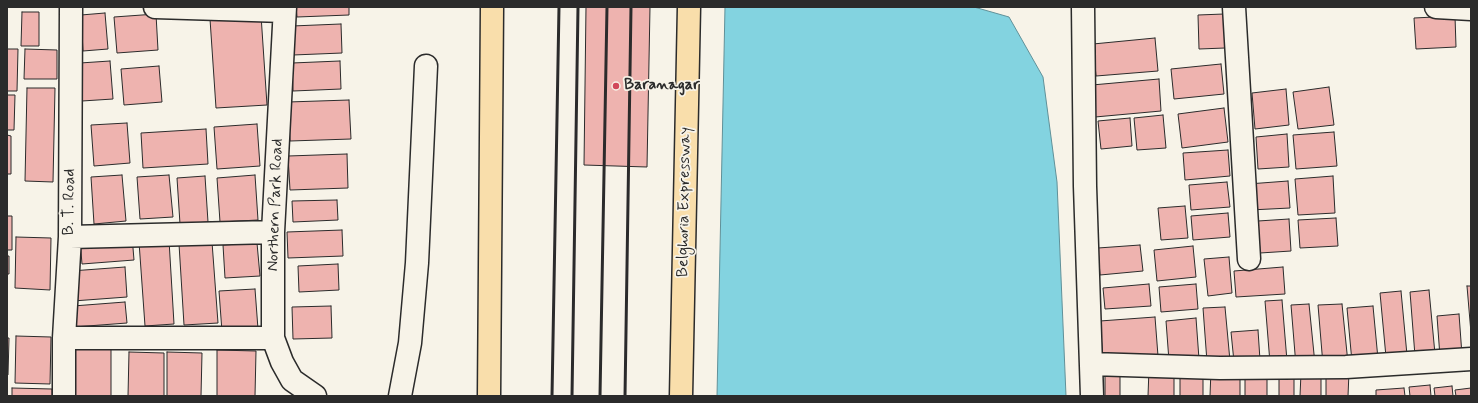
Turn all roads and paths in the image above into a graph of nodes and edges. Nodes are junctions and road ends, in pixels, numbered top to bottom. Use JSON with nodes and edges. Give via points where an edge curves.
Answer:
{"nodes":[{"id":1,"x":71,"y":7,"type":"edge"},
{"id":2,"x":155,"y":7,"type":"edge"},
{"id":3,"x":492,"y":7,"type":"edge"},
{"id":4,"x":689,"y":7,"type":"edge"},
{"id":5,"x":1083,"y":7,"type":"edge"},
{"id":6,"x":1234,"y":7,"type":"edge"},
{"id":7,"x":1436,"y":7,"type":"edge"},
{"id":8,"x":284,"y":9,"type":"edge"},
{"id":9,"x":1471,"y":9,"type":"edge"},
{"id":10,"x":426,"y":66,"type":"dead end"},
{"id":11,"x":273,"y":232,"type":"junction"},
{"id":12,"x":70,"y":237,"type":"junction"},
{"id":13,"x":1249,"y":259,"type":"dead end"},
{"id":14,"x":64,"y":338,"type":"junction"},
{"id":15,"x":273,"y":338,"type":"junction"},
{"id":16,"x":1471,"y":359,"type":"edge"},
{"id":17,"x":1091,"y":364,"type":"junction"},
{"id":18,"x":312,"y":394,"type":"edge"},
{"id":19,"x":64,"y":396,"type":"edge"},
{"id":20,"x":400,"y":396,"type":"edge"},
{"id":21,"x":489,"y":396,"type":"edge"},
{"id":22,"x":681,"y":396,"type":"edge"},
{"id":23,"x":1092,"y":396,"type":"edge"}],
"edges":[{"from":1,"to":12,"type":"street","name":"B. T. Road"},
{"from":2,"to":8,"type":"street"},
{"from":3,"to":21,"type":"highway"},
{"from":4,"to":22,"type":"highway","name":"Belghoria Expressway"},
{"from":5,"to":17,"type":"street","via":[[1085,186]]},
{"from":6,"to":13,"type":"street"},
{"from":7,"to":9,"type":"street"},
{"from":8,"to":11,"type":"street","name":"Northern Park Road"},
{"from":10,"to":20,"type":"street","via":[[417,263],[410,343]]},
{"from":11,"to":12,"type":"street"},
{"from":11,"to":15,"type":"street","name":"Northern Park Road"},
{"from":12,"to":14,"type":"street","name":"B. T. Road"},
{"from":14,"to":15,"type":"street"},
{"from":14,"to":19,"type":"street","name":"B. T. Road"},
{"from":15,"to":18,"type":"street","name":"Northern Park Road","via":[[292,380]]},
{"from":16,"to":17,"type":"street","via":[[1346,367],[1220,368]]},
{"from":17,"to":23,"type":"street"}]}
